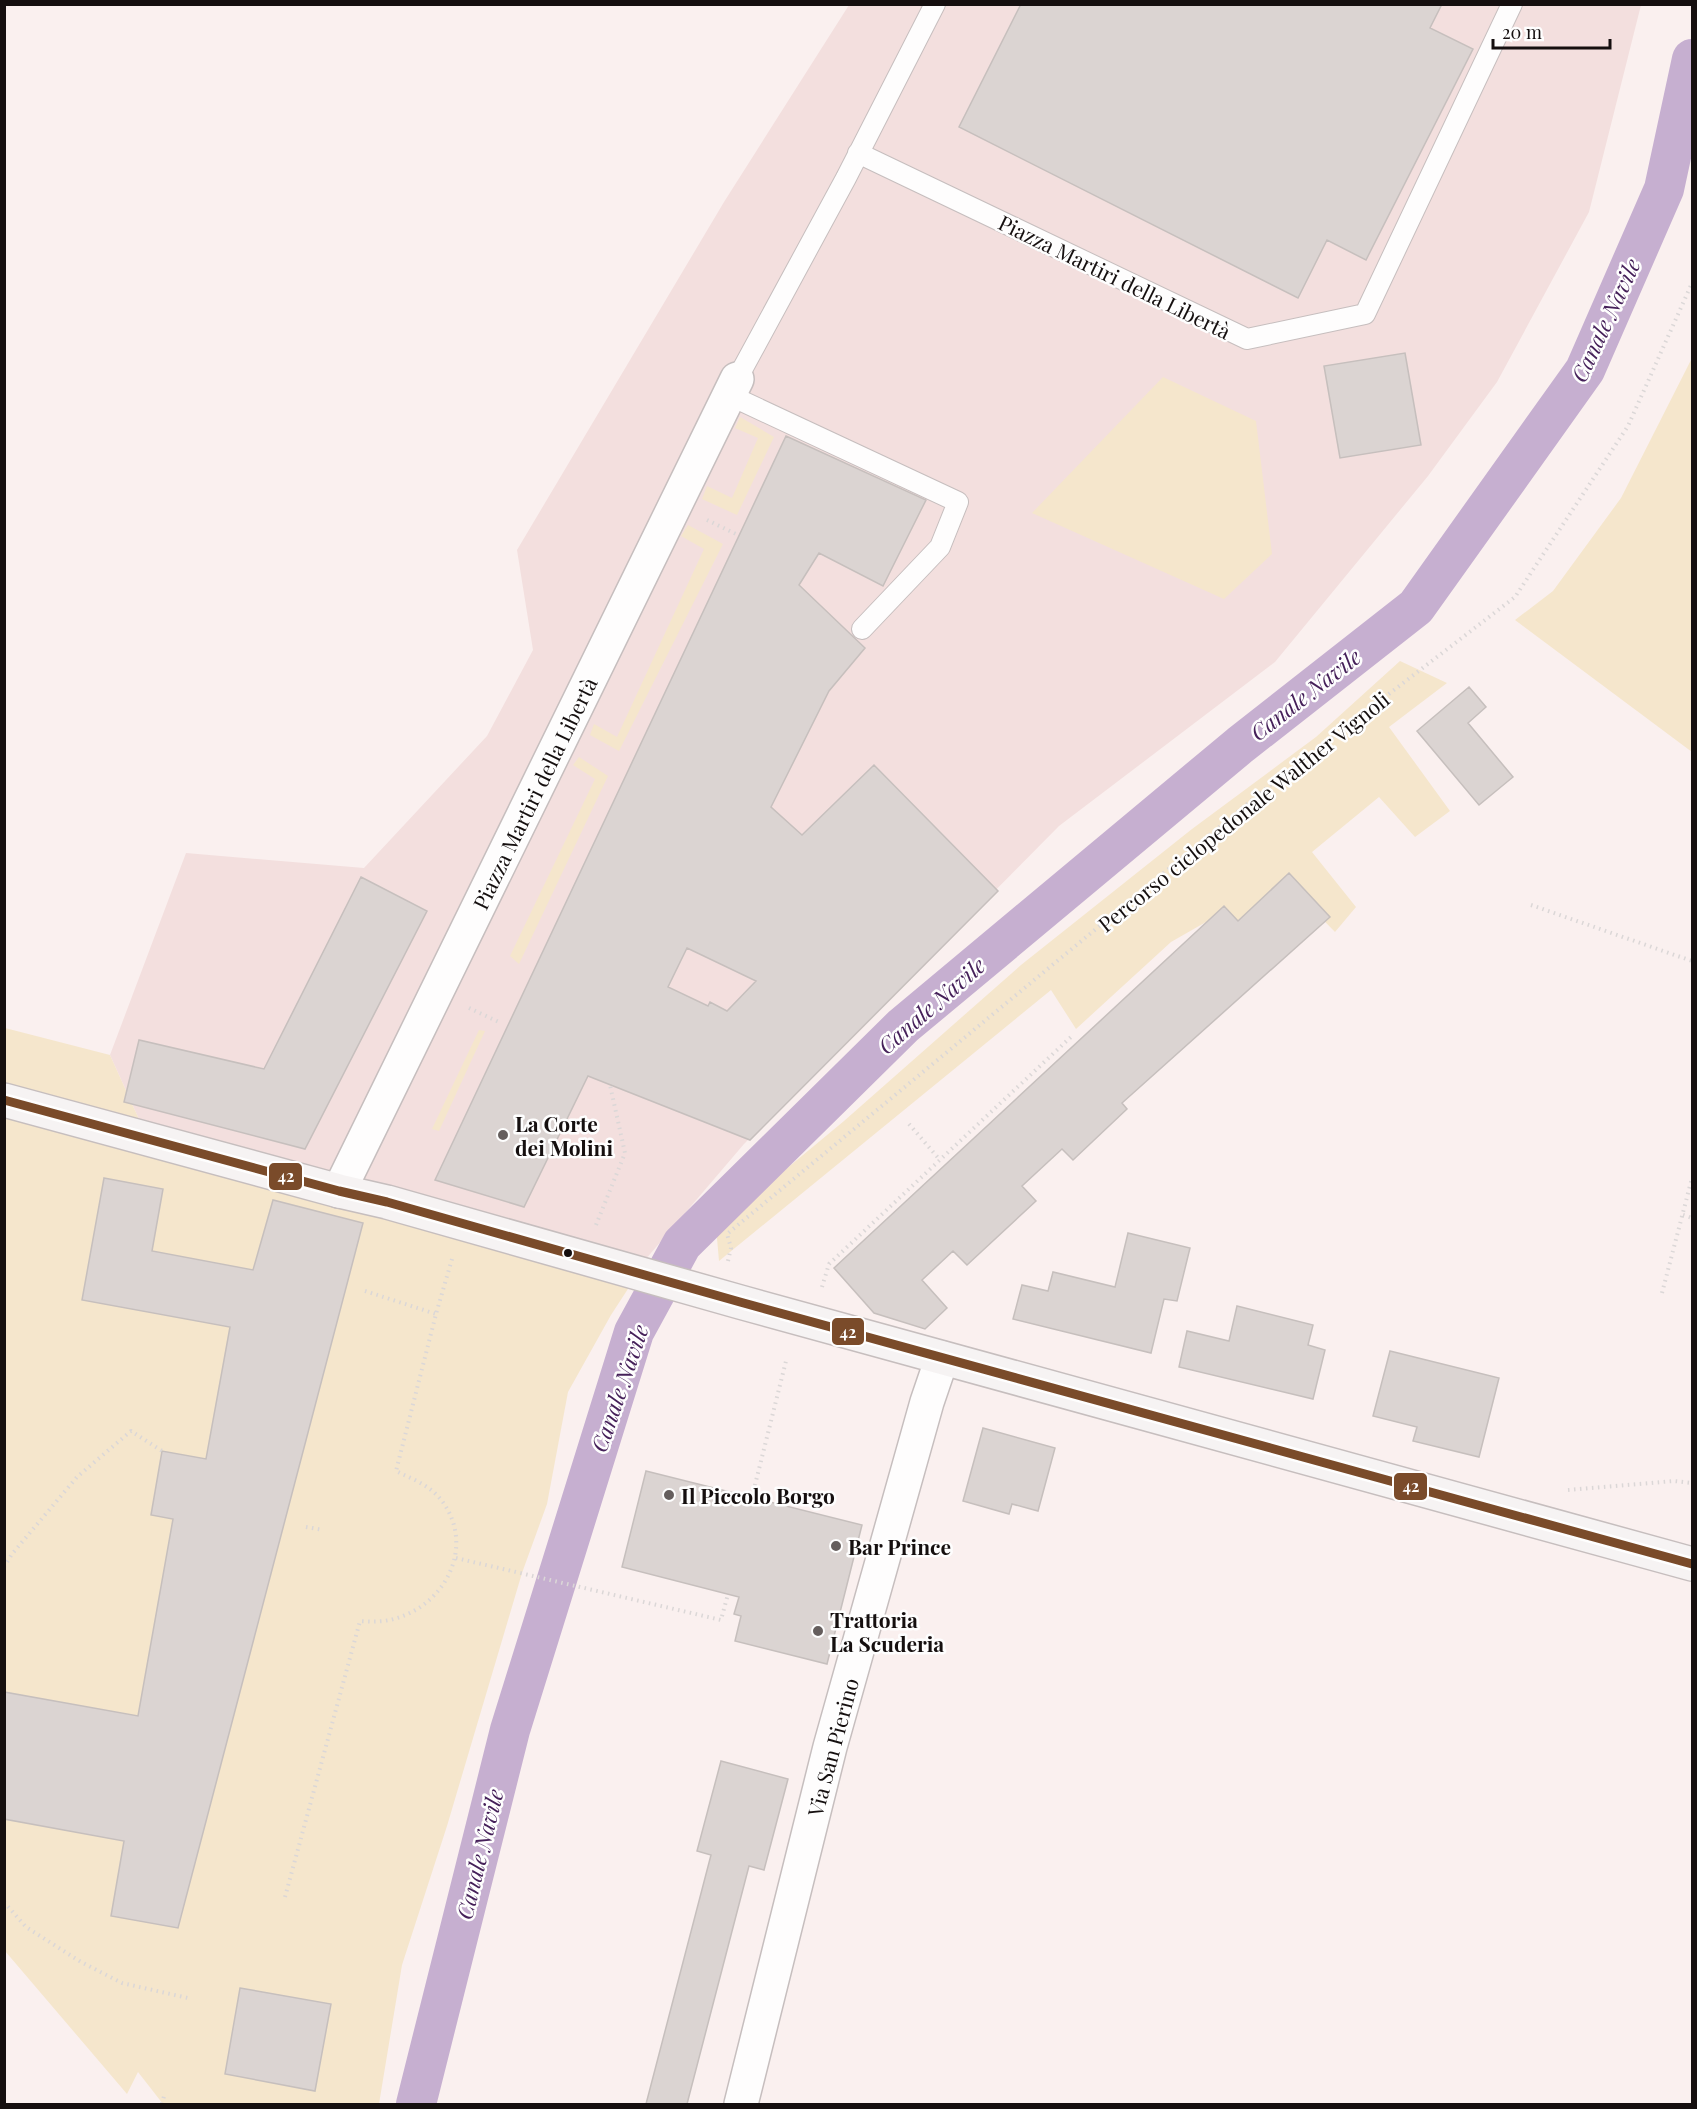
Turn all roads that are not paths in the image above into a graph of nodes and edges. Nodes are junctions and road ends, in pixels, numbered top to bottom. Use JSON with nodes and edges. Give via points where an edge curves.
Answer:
{"nodes":[{"id":1,"x":935,"y":4,"type":"edge"},
{"id":2,"x":1512,"y":4,"type":"edge"},
{"id":3,"x":858,"y":153,"type":"junction"},
{"id":4,"x":733,"y":387,"type":"junction"},
{"id":5,"x":862,"y":629,"type":"dead end"},
{"id":6,"x":4,"y":1100,"type":"edge"},
{"id":7,"x":339,"y":1191,"type":"junction"},
{"id":8,"x":942,"y":1358,"type":"junction"},
{"id":9,"x":1692,"y":1564,"type":"edge"},
{"id":10,"x":741,"y":2104,"type":"edge"}],
"edges":[{"from":1,"to":3,"type":"lane","name":"Piazza Martiri della Libertà"},
{"from":2,"to":3,"type":"lane","name":"Piazza Martiri della Libertà","via":[[1365,314],[1247,339]]},
{"from":3,"to":4,"type":"lane","name":"Piazza Martiri della Libertà"},
{"from":4,"to":5,"type":"lane","via":[[958,502],[940,547]]},
{"from":4,"to":7,"type":"street","name":"Piazza Martiri della Libertà"},
{"from":6,"to":7,"type":"street"},
{"from":7,"to":8,"type":"street"},
{"from":8,"to":9,"type":"street"},
{"from":8,"to":10,"type":"street","name":"Via San Pierino","via":[[830,1747]]}]}
